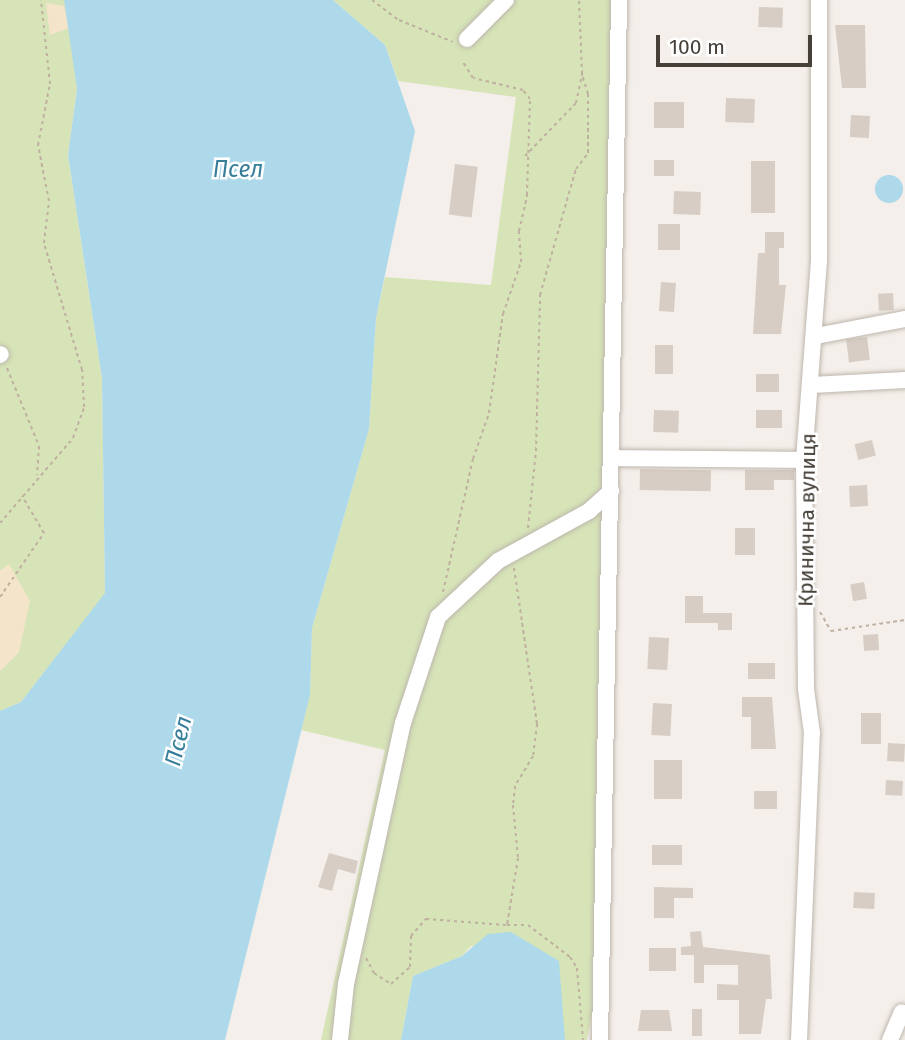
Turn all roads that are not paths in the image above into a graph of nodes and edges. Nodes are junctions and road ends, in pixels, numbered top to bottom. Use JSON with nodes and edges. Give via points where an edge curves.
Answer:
{"nodes":[{"id":1,"x":506,"y":0,"type":"edge"},
{"id":2,"x":619,"y":0,"type":"edge"},
{"id":3,"x":819,"y":0,"type":"edge"},
{"id":4,"x":467,"y":39,"type":"road end"},
{"id":5,"x":905,"y":319,"type":"edge"},
{"id":6,"x":816,"y":336,"type":"junction"},
{"id":7,"x":905,"y":380,"type":"edge"},
{"id":8,"x":812,"y":385,"type":"junction"},
{"id":9,"x":611,"y":458,"type":"junction"},
{"id":10,"x":804,"y":460,"type":"junction"},
{"id":11,"x":611,"y":491,"type":"junction"},
{"id":12,"x":902,"y":1012,"type":"dead end"},
{"id":13,"x":340,"y":1040,"type":"edge"},
{"id":14,"x":600,"y":1040,"type":"edge"},
{"id":15,"x":799,"y":1040,"type":"edge"},
{"id":16,"x":890,"y":1040,"type":"edge"}],
"edges":[{"from":1,"to":4,"type":"street"},
{"from":2,"to":9,"type":"street"},
{"from":3,"to":6,"type":"street","name":"Кринична вулиця"},
{"from":5,"to":6,"type":"street"},
{"from":6,"to":8,"type":"street","name":"Кринична вулиця"},
{"from":7,"to":8,"type":"street"},
{"from":8,"to":10,"type":"street","name":"Кринична вулиця"},
{"from":9,"to":10,"type":"street"},
{"from":9,"to":11,"type":"street"},
{"from":10,"to":15,"type":"street","name":"Кринична вулиця","via":[[806,689],[812,733]]},
{"from":11,"to":13,"type":"street","via":[[590,511],[508,554],[438,617],[402,723],[346,984]]},
{"from":11,"to":14,"type":"street"},
{"from":12,"to":16,"type":"street"}]}
